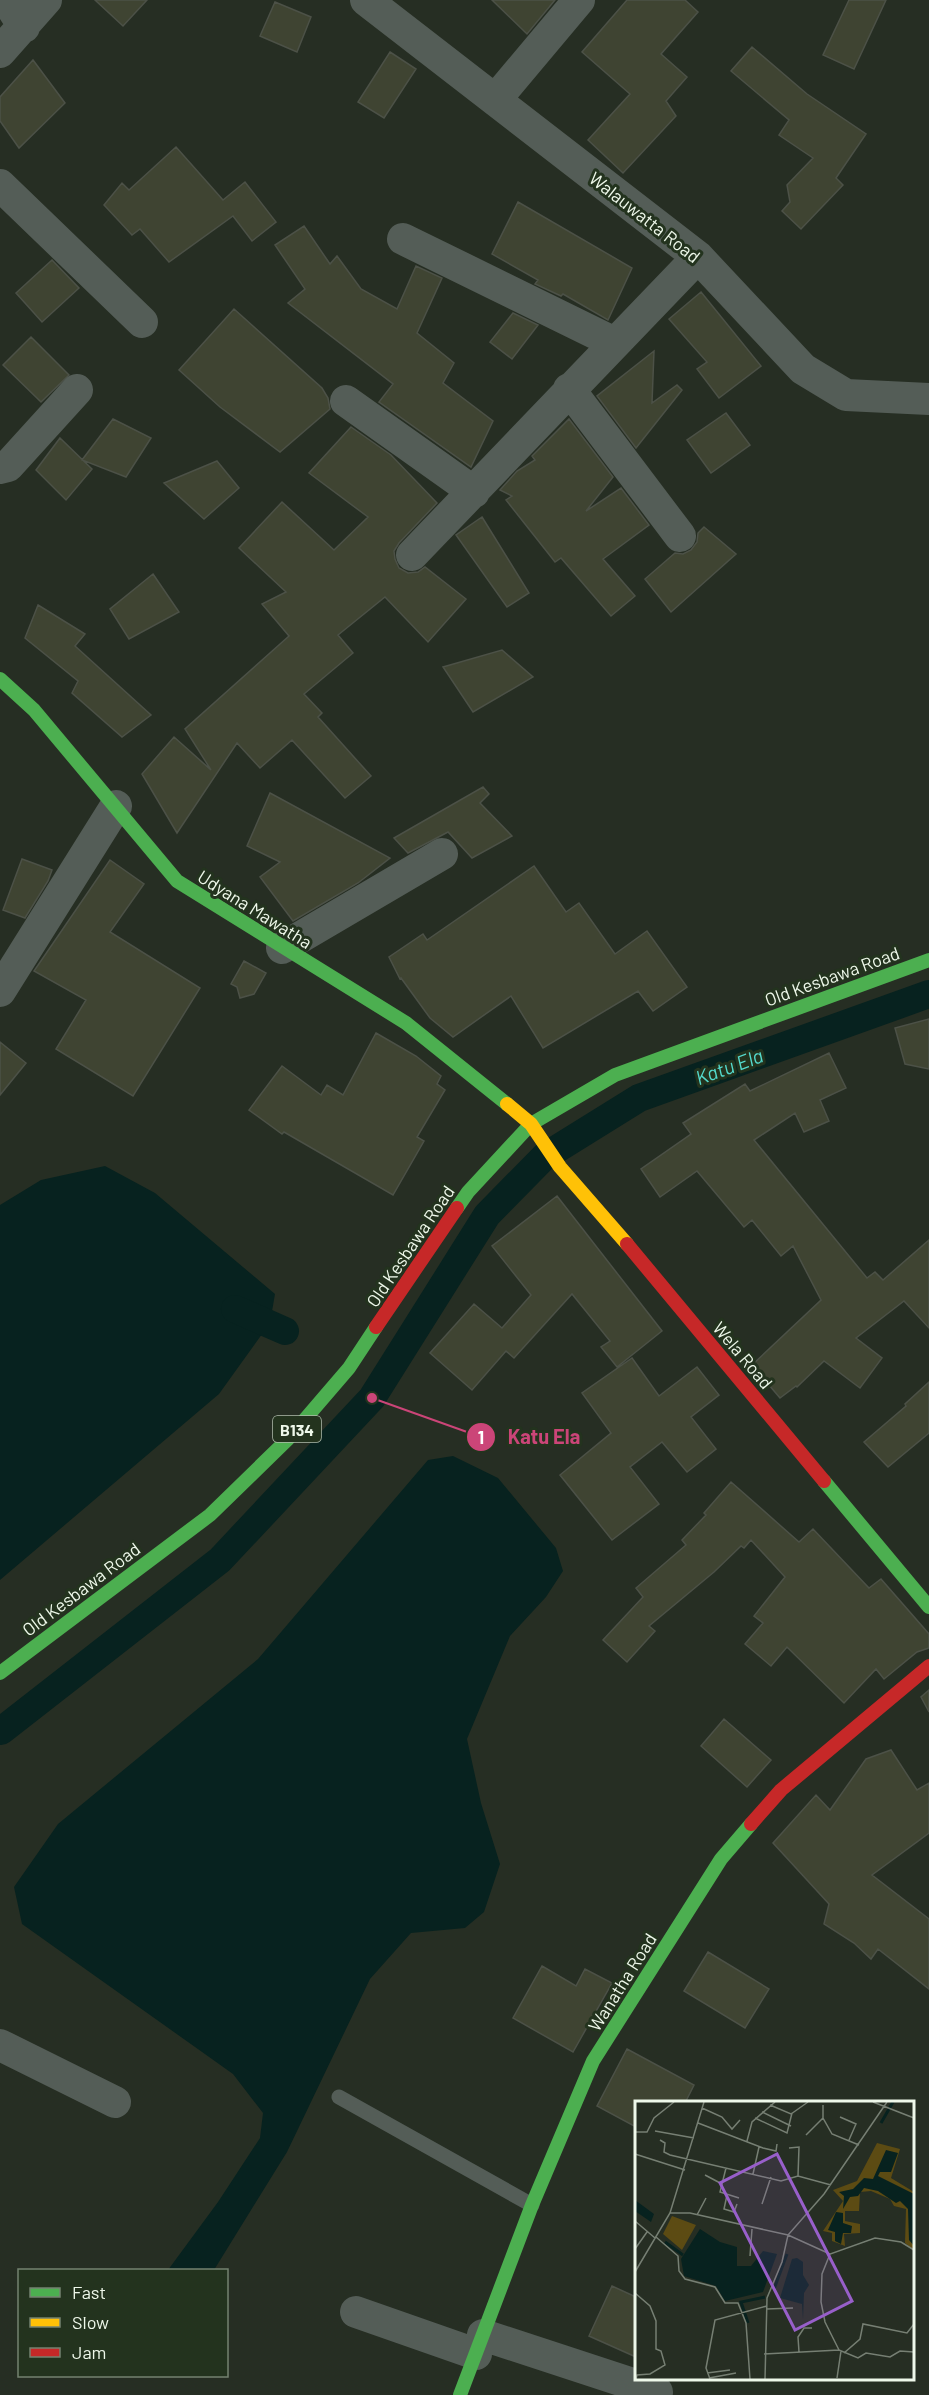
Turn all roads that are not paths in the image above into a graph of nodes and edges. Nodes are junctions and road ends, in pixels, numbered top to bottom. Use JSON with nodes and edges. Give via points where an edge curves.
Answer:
{"nodes":[{"id":1,"x":7,"y":0,"type":"edge"},
{"id":2,"x":46,"y":0,"type":"edge"},
{"id":3,"x":366,"y":0,"type":"edge"},
{"id":4,"x":579,"y":0,"type":"edge"},
{"id":5,"x":24,"y":27,"type":"junction"},
{"id":6,"x":0,"y":52,"type":"edge"},
{"id":7,"x":495,"y":100,"type":"junction"},
{"id":8,"x":6,"y":203,"type":"edge"},
{"id":9,"x":403,"y":240,"type":"dead end"},
{"id":10,"x":698,"y":256,"type":"junction"},
{"id":11,"x":142,"y":322,"type":"dead end"},
{"id":12,"x":615,"y":343,"type":"junction"},
{"id":13,"x":570,"y":389,"type":"junction"},
{"id":14,"x":77,"y":390,"type":"dead end"},
{"id":15,"x":929,"y":399,"type":"edge"},
{"id":16,"x":346,"y":401,"type":"dead end"},
{"id":17,"x":0,"y":468,"type":"edge"},
{"id":18,"x":474,"y":492,"type":"junction"},
{"id":19,"x":680,"y":536,"type":"dead end"},
{"id":20,"x":412,"y":555,"type":"dead end"},
{"id":21,"x":0,"y":679,"type":"edge"},
{"id":22,"x":116,"y":806,"type":"junction"},
{"id":23,"x":442,"y":854,"type":"dead end"},
{"id":24,"x":282,"y":948,"type":"junction"},
{"id":25,"x":929,"y":960,"type":"edge"},
{"id":26,"x":0,"y":992,"type":"edge"},
{"id":27,"x":531,"y":1124,"type":"junction"},
{"id":28,"x":929,"y":1607,"type":"edge"},
{"id":29,"x":929,"y":1666,"type":"edge"},
{"id":30,"x":0,"y":1673,"type":"edge"},
{"id":31,"x":0,"y":2045,"type":"edge"},
{"id":32,"x":339,"y":2097,"type":"dead end"},
{"id":33,"x":115,"y":2102,"type":"dead end"},
{"id":34,"x":532,"y":2205,"type":"junction"},
{"id":35,"x":356,"y":2312,"type":"dead end"},
{"id":36,"x":480,"y":2344,"type":"junction"},
{"id":37,"x":657,"y":2392,"type":"dead end"},
{"id":38,"x":460,"y":2395,"type":"edge"}],
"edges":[{"from":1,"to":5,"type":"street"},
{"from":2,"to":5,"type":"street"},
{"from":3,"to":7,"type":"street","name":"Walauwatta Road"},
{"from":4,"to":7,"type":"street"},
{"from":5,"to":6,"type":"street"},
{"from":7,"to":10,"type":"street","name":"Walauwatta Road"},
{"from":8,"to":11,"type":"street"},
{"from":9,"to":12,"type":"street"},
{"from":10,"to":12,"type":"street"},
{"from":10,"to":15,"type":"street","name":"Walauwatta Road","via":[[803,369],[846,395]]},
{"from":12,"to":13,"type":"street"},
{"from":13,"to":18,"type":"street"},
{"from":13,"to":19,"type":"street"},
{"from":14,"to":17,"type":"street","via":[[8,466]]},
{"from":16,"to":18,"type":"street"},
{"from":18,"to":20,"type":"street"},
{"from":21,"to":22,"type":"street","name":"Udyana Mawatha","via":[[34,710]]},
{"from":22,"to":24,"type":"street","name":"Udyana Mawatha","via":[[177,881]]},
{"from":22,"to":26,"type":"street"},
{"from":23,"to":24,"type":"street"},
{"from":24,"to":27,"type":"street","name":"Udyana Mawatha","via":[[406,1023]]},
{"from":25,"to":27,"type":"street","name":"Old Kesbawa Road","number":"B134","via":[[615,1075]]},
{"from":27,"to":28,"type":"street","name":"Wela Road","via":[[560,1167]]},
{"from":27,"to":30,"type":"street","name":"Old Kesbawa Road","number":"B134","via":[[468,1192],[349,1368],[288,1439],[210,1515]]},
{"from":29,"to":34,"type":"street","name":"Wanatha Road","via":[[781,1790],[721,1858],[593,2061]]},
{"from":31,"to":33,"type":"street"},
{"from":32,"to":34,"type":"lane"},
{"from":34,"to":36,"type":"street","name":"Wanatha Road"},
{"from":35,"to":36,"type":"street"},
{"from":36,"to":37,"type":"street"},
{"from":36,"to":38,"type":"street","name":"Wanatha Road"}]}
